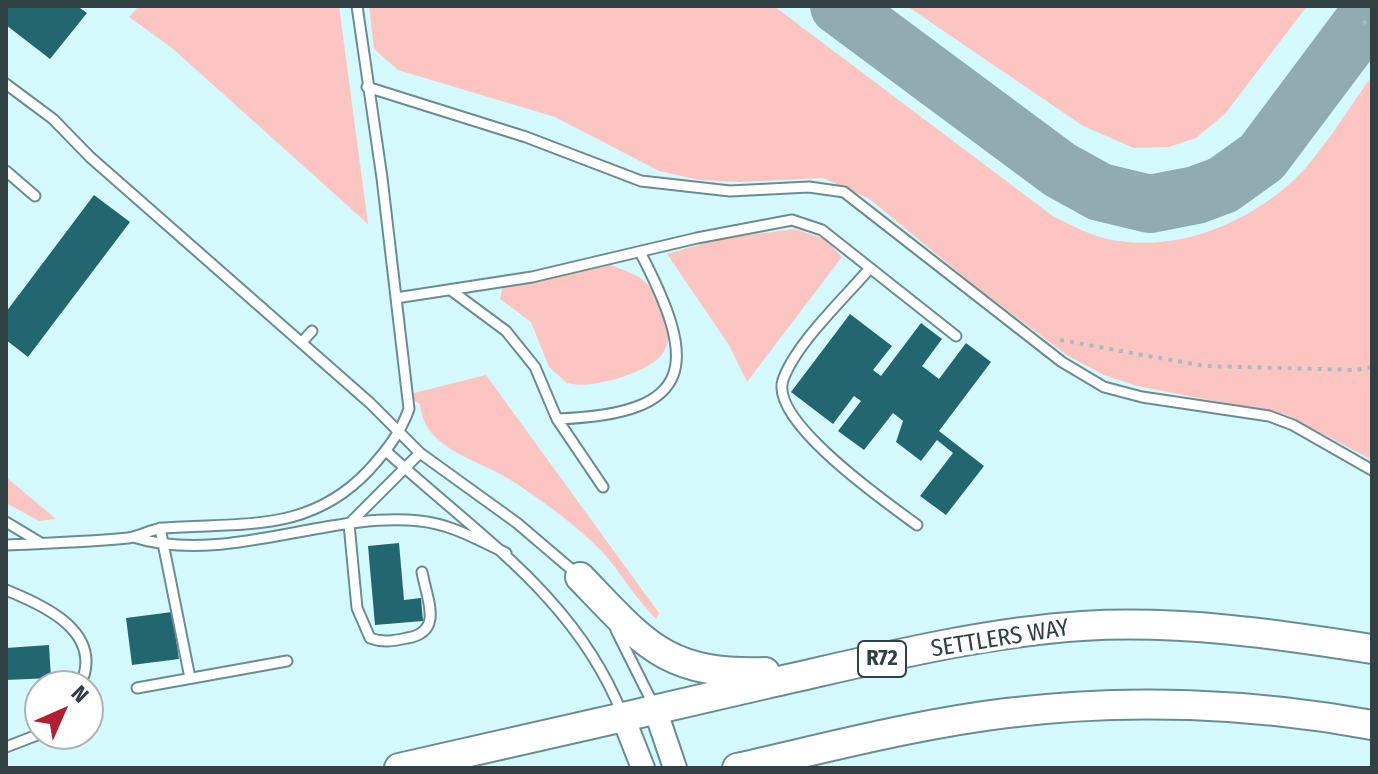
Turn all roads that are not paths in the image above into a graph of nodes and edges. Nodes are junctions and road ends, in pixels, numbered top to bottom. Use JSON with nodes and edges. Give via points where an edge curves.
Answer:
{"nodes":[{"id":1,"x":357,"y":6,"type":"edge"},
{"id":2,"x":6,"y":84,"type":"edge"},
{"id":3,"x":367,"y":87,"type":"junction"},
{"id":4,"x":6,"y":171,"type":"edge"},
{"id":5,"x":35,"y":196,"type":"dead end"},
{"id":6,"x":640,"y":252,"type":"junction"},
{"id":7,"x":870,"y":268,"type":"junction"},
{"id":8,"x":452,"y":291,"type":"junction"},
{"id":9,"x":396,"y":298,"type":"junction"},
{"id":10,"x":312,"y":331,"type":"dead end"},
{"id":11,"x":956,"y":336,"type":"dead end"},
{"id":12,"x":302,"y":342,"type":"junction"},
{"id":13,"x":557,"y":419,"type":"junction"},
{"id":14,"x":399,"y":433,"type":"junction"},
{"id":15,"x":386,"y":451,"type":"junction"},
{"id":16,"x":420,"y":453,"type":"junction"},
{"id":17,"x":405,"y":468,"type":"junction"},
{"id":18,"x":1372,"y":470,"type":"edge"},
{"id":19,"x":603,"y":487,"type":"dead end"},
{"id":20,"x":6,"y":522,"type":"edge"},
{"id":21,"x":349,"y":524,"type":"junction"},
{"id":22,"x":917,"y":525,"type":"dead end"},
{"id":23,"x":160,"y":528,"type":"junction"},
{"id":24,"x":133,"y":537,"type":"junction"},
{"id":25,"x":41,"y":543,"type":"junction"},
{"id":26,"x":6,"y":545,"type":"edge"},
{"id":27,"x":162,"y":546,"type":"junction"},
{"id":28,"x":506,"y":553,"type":"junction"},
{"id":29,"x":422,"y":572,"type":"dead end"},
{"id":30,"x":580,"y":577,"type":"junction"},
{"id":31,"x":6,"y":590,"type":"edge"},
{"id":32,"x":1372,"y":649,"type":"edge"},
{"id":33,"x":287,"y":661,"type":"dead end"},
{"id":34,"x":848,"y":666,"type":"junction"},
{"id":35,"x":84,"y":670,"type":"edge"},
{"id":36,"x":190,"y":678,"type":"junction"},
{"id":37,"x":137,"y":688,"type":"dead end"},
{"id":38,"x":655,"y":709,"type":"junction"},
{"id":39,"x":623,"y":717,"type":"junction"},
{"id":40,"x":1372,"y":725,"type":"edge"},
{"id":41,"x":399,"y":768,"type":"edge"},
{"id":42,"x":643,"y":768,"type":"edge"},
{"id":43,"x":675,"y":768,"type":"edge"},
{"id":44,"x":737,"y":768,"type":"edge"}],
"edges":[{"from":1,"to":3,"type":"lane"},
{"from":2,"to":12,"type":"lane","via":[[53,119]]},
{"from":3,"to":9,"type":"lane"},
{"from":3,"to":18,"type":"lane","via":[[526,137],[641,181],[730,191],[809,187],[844,192],[1062,362],[1104,387],[1269,416]]},
{"from":4,"to":5,"type":"lane"},
{"from":6,"to":7,"type":"lane","via":[[792,220],[822,230]]},
{"from":6,"to":8,"type":"lane"},
{"from":6,"to":13,"type":"lane","via":[[675,329],[676,374],[668,390],[637,408]]},
{"from":7,"to":11,"type":"lane"},
{"from":7,"to":22,"type":"lane","via":[[791,361],[781,384],[786,404],[808,434]]},
{"from":8,"to":9,"type":"lane"},
{"from":8,"to":13,"type":"lane","via":[[506,331],[535,367]]},
{"from":9,"to":14,"type":"lane","via":[[409,409]]},
{"from":10,"to":12,"type":"lane"},
{"from":12,"to":14,"type":"lane"},
{"from":13,"to":19,"type":"lane"},
{"from":14,"to":15,"type":"lane"},
{"from":14,"to":16,"type":"lane"},
{"from":15,"to":17,"type":"lane"},
{"from":15,"to":23,"type":"lane","via":[[344,494],[311,511],[255,524]]},
{"from":16,"to":17,"type":"lane"},
{"from":16,"to":30,"type":"lane","via":[[517,523]]},
{"from":17,"to":21,"type":"lane"},
{"from":17,"to":28,"type":"lane"},
{"from":20,"to":25,"type":"lane"},
{"from":21,"to":27,"type":"lane","via":[[296,535]]},
{"from":21,"to":28,"type":"lane","via":[[446,525]]},
{"from":21,"to":29,"type":"lane","via":[[357,608],[370,638],[382,642],[428,631]]},
{"from":23,"to":24,"type":"lane"},
{"from":23,"to":27,"type":"lane"},
{"from":24,"to":25,"type":"lane"},
{"from":24,"to":27,"type":"lane"},
{"from":25,"to":26,"type":"lane"},
{"from":27,"to":36,"type":"lane"},
{"from":28,"to":39,"type":"lane","via":[[578,631],[601,666]]},
{"from":30,"to":34,"type":"main road","via":[[659,652],[697,669],[727,673]]},
{"from":30,"to":38,"type":"lane","via":[[629,651]]},
{"from":31,"to":35,"type":"lane","via":[[44,604],[80,638],[87,657]]},
{"from":32,"to":34,"type":"main road","name":"SETTLERS WAY","number":"R72","via":[[1175,625],[1082,626]]},
{"from":33,"to":36,"type":"lane"},
{"from":34,"to":38,"type":"main road","name":"SETTLERS WAY","number":"R72"},
{"from":36,"to":37,"type":"lane"},
{"from":38,"to":39,"type":"main road","name":"SETTLERS WAY","number":"R72"},
{"from":38,"to":43,"type":"street"},
{"from":39,"to":41,"type":"main road","name":"SETTLERS WAY","number":"R72"},
{"from":39,"to":42,"type":"street"},
{"from":40,"to":44,"type":"main road","via":[[1279,710],[1067,708],[913,729]]}]}
